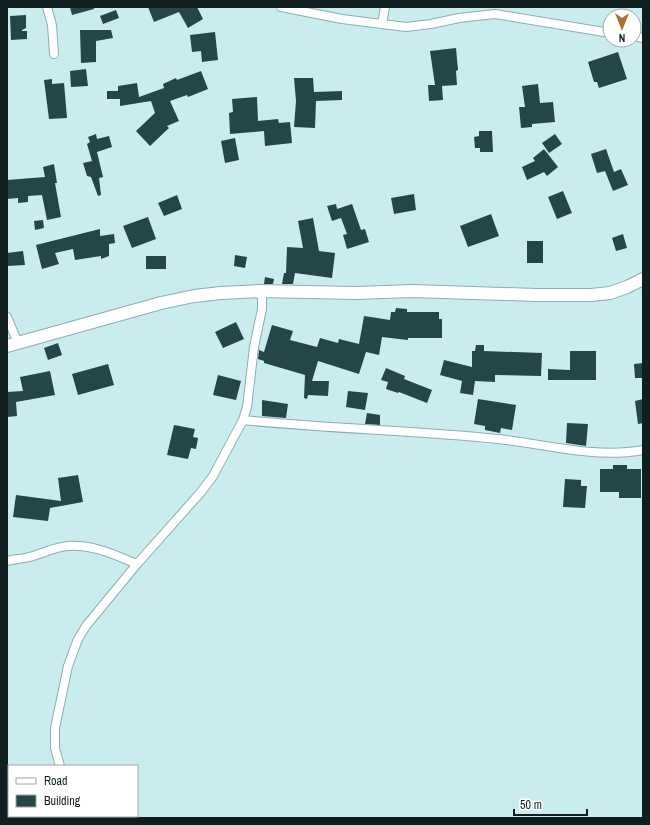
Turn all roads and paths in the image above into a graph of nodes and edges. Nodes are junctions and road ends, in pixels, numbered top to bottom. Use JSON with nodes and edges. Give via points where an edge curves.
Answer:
{"nodes":[{"id":1,"x":47,"y":7,"type":"edge"},
{"id":2,"x":281,"y":7,"type":"edge"},
{"id":3,"x":385,"y":7,"type":"edge"},
{"id":4,"x":382,"y":24,"type":"junction"},
{"id":5,"x":602,"y":33,"type":"edge"},
{"id":6,"x":54,"y":54,"type":"dead end"},
{"id":7,"x":643,"y":278,"type":"edge"},
{"id":8,"x":259,"y":291,"type":"junction"},
{"id":9,"x":7,"y":317,"type":"edge"},
{"id":10,"x":13,"y":344,"type":"edge"},
{"id":11,"x":244,"y":420,"type":"junction"},
{"id":12,"x":643,"y":450,"type":"edge"},
{"id":13,"x":7,"y":561,"type":"edge"},
{"id":14,"x":137,"y":564,"type":"junction"},
{"id":15,"x":60,"y":765,"type":"edge"}],
"edges":[{"from":1,"to":6,"type":"street","via":[[52,25]]},
{"from":2,"to":4,"type":"street"},
{"from":3,"to":4,"type":"street"},
{"from":4,"to":5,"type":"street","via":[[406,27],[495,14]]},
{"from":7,"to":8,"type":"street","via":[[610,293],[590,295]]},
{"from":8,"to":10,"type":"street","via":[[201,296],[161,303]]},
{"from":8,"to":11,"type":"street","via":[[262,309]]},
{"from":9,"to":10,"type":"street"},
{"from":11,"to":12,"type":"street","via":[[498,439],[594,452]]},
{"from":11,"to":14,"type":"street","via":[[213,476]]},
{"from":13,"to":14,"type":"street","via":[[69,546],[107,552]]},
{"from":14,"to":15,"type":"street","via":[[78,639],[68,666],[55,728],[55,748]]}]}
